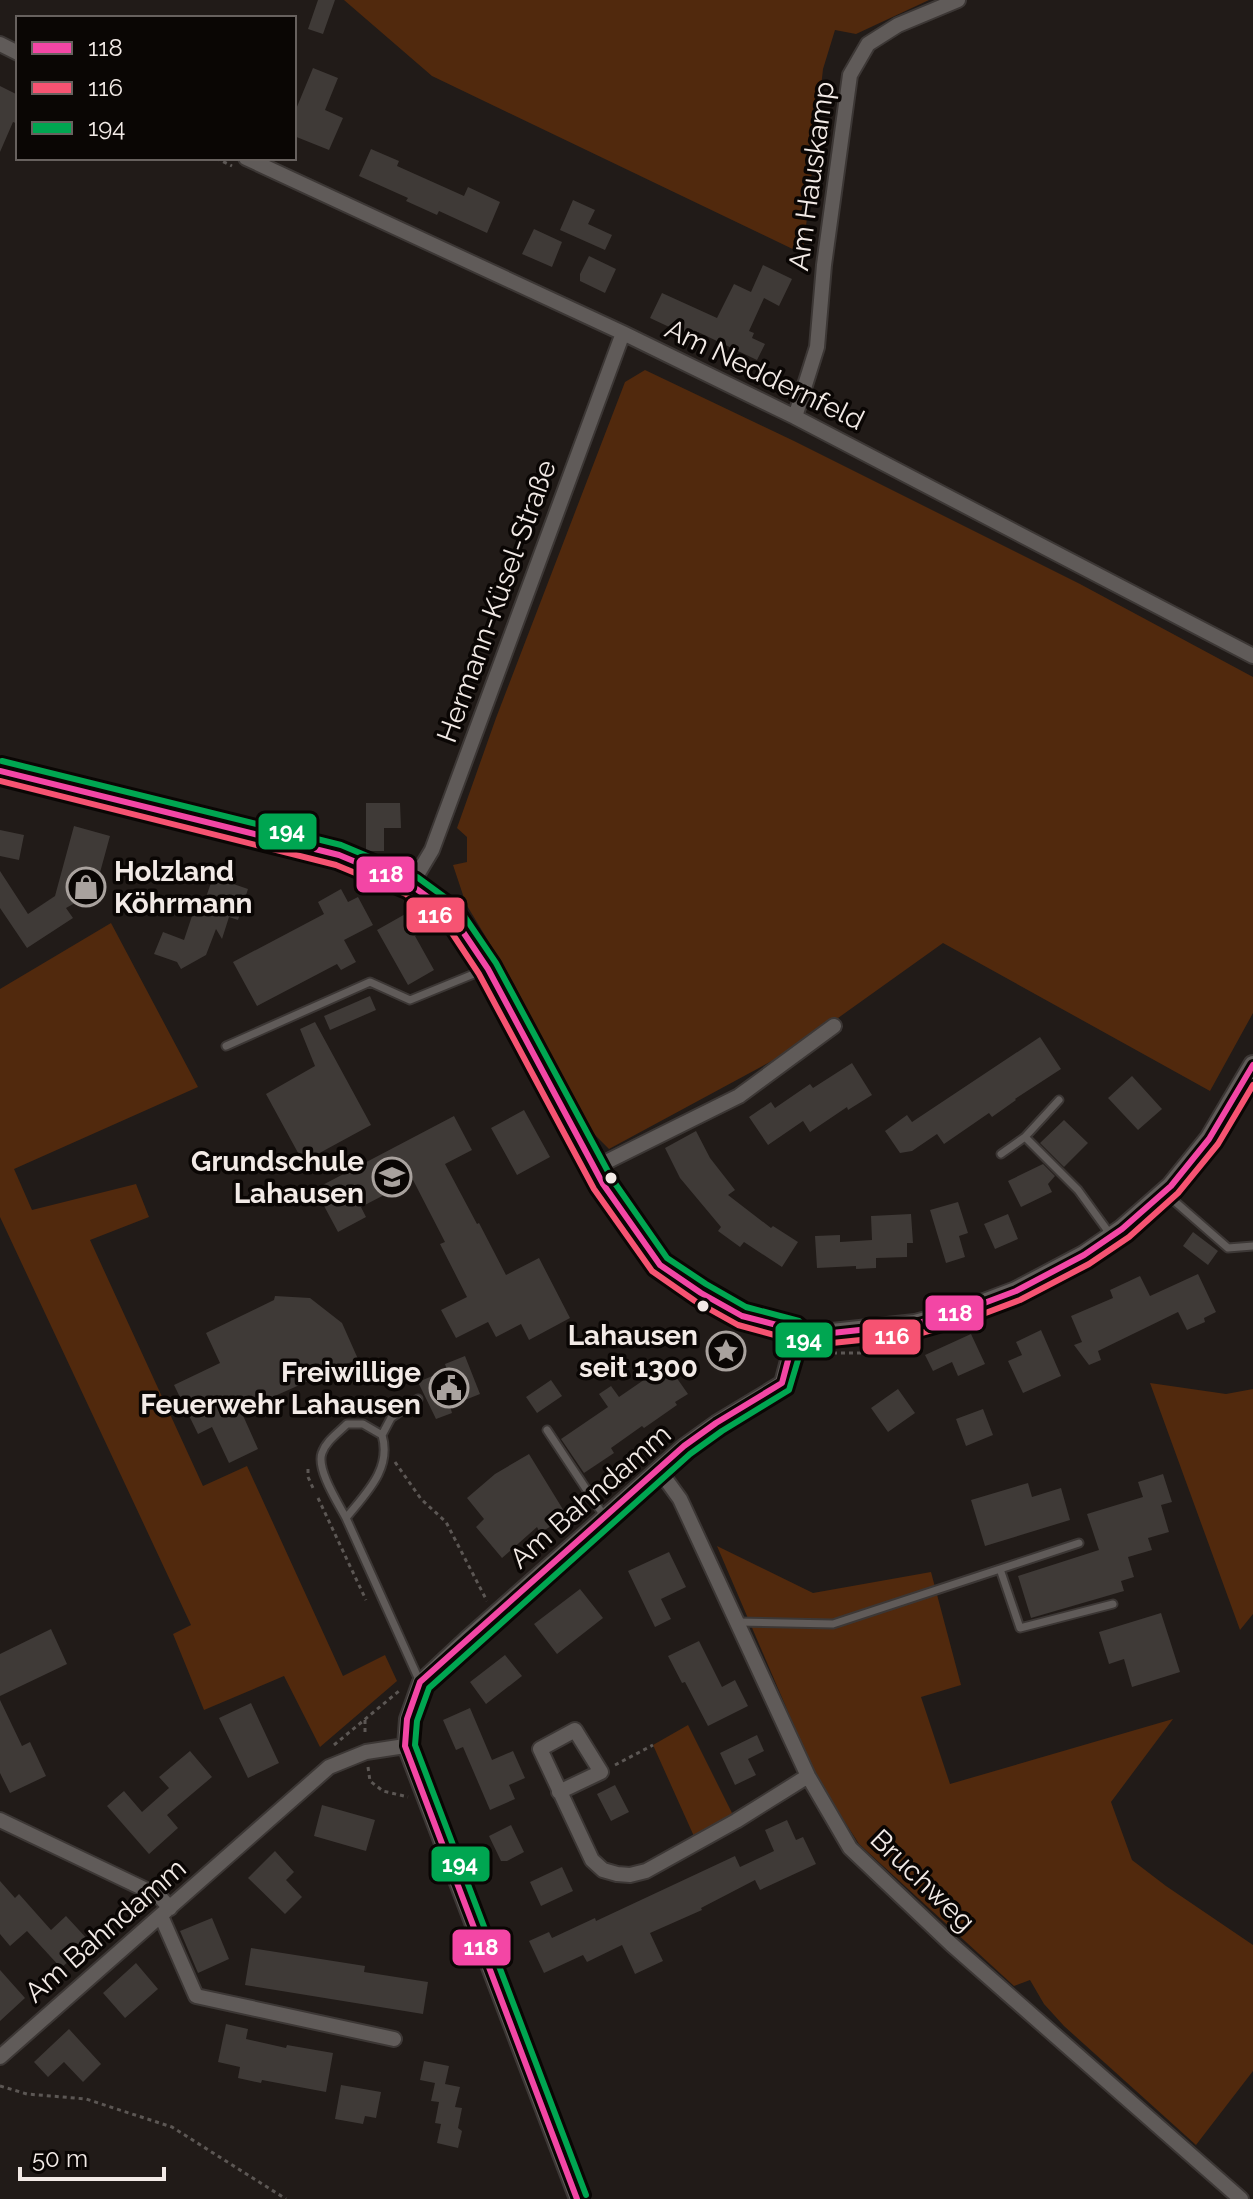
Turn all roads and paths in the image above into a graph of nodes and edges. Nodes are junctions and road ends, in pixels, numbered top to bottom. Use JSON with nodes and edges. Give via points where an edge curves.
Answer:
{"nodes":[{"id":1,"x":958,"y":0,"type":"edge"},
{"id":2,"x":250,"y":160,"type":"edge"},
{"id":3,"x":623,"y":333,"type":"junction"},
{"id":4,"x":795,"y":417,"type":"junction"},
{"id":5,"x":1253,"y":656,"type":"edge"},
{"id":6,"x":0,"y":771,"type":"edge"},
{"id":7,"x":411,"y":885,"type":"junction"},
{"id":8,"x":488,"y":969,"type":"junction"},
{"id":9,"x":834,"y":1026,"type":"dead end"},
{"id":10,"x":226,"y":1046,"type":"dead end"},
{"id":11,"x":1253,"y":1065,"type":"edge"},
{"id":12,"x":1059,"y":1100,"type":"dead end"},
{"id":13,"x":1025,"y":1137,"type":"junction"},
{"id":14,"x":1001,"y":1154,"type":"dead end"},
{"id":15,"x":594,"y":1168,"type":"junction"},
{"id":16,"x":1164,"y":1192,"type":"junction"},
{"id":17,"x":1112,"y":1236,"type":"junction"},
{"id":18,"x":1253,"y":1246,"type":"edge"},
{"id":19,"x":796,"y":1330,"type":"junction"},
{"id":20,"x":418,"y":1399,"type":"dead end"},
{"id":21,"x":547,"y":1430,"type":"dead end"},
{"id":22,"x":382,"y":1435,"type":"junction"},
{"id":23,"x":387,"y":1450,"type":"junction"},
{"id":24,"x":659,"y":1470,"type":"junction"},
{"id":25,"x":604,"y":1516,"type":"junction"},
{"id":26,"x":346,"y":1518,"type":"junction"},
{"id":27,"x":1079,"y":1543,"type":"dead end"},
{"id":28,"x":1000,"y":1569,"type":"junction"},
{"id":29,"x":1113,"y":1604,"type":"dead end"},
{"id":30,"x":494,"y":1615,"type":"junction"},
{"id":31,"x":737,"y":1622,"type":"junction"},
{"id":32,"x":420,"y":1682,"type":"junction"},
{"id":33,"x":365,"y":1720,"type":"dead end"},
{"id":34,"x":653,"y":1745,"type":"dead end"},
{"id":35,"x":405,"y":1746,"type":"junction"},
{"id":36,"x":366,"y":1752,"type":"junction"},
{"id":37,"x":601,"y":1772,"type":"junction"},
{"id":38,"x":808,"y":1776,"type":"junction"},
{"id":39,"x":559,"y":1792,"type":"junction"},
{"id":40,"x":422,"y":1796,"type":"junction"},
{"id":41,"x":0,"y":1820,"type":"edge"},
{"id":42,"x":165,"y":1912,"type":"junction"},
{"id":43,"x":394,"y":2039,"type":"dead end"},
{"id":44,"x":0,"y":2057,"type":"edge"},
{"id":45,"x":0,"y":2086,"type":"edge"},
{"id":46,"x":286,"y":2199,"type":"edge"},
{"id":47,"x":577,"y":2199,"type":"edge"},
{"id":48,"x":1241,"y":2199,"type":"edge"}],
"edges":[{"from":1,"to":4,"type":"street","name":"Am Hauskamp","via":[[868,44],[850,75],[817,347]]},
{"from":2,"to":3,"type":"street","name":"Am Neddernfeld"},
{"from":3,"to":4,"type":"street","name":"Am Neddernfeld"},
{"from":3,"to":7,"type":"street","name":"Hermann-Küsel-Straße","via":[[432,850]]},
{"from":4,"to":5,"type":"street","name":"Am Neddernfeld"},
{"from":6,"to":7,"type":"street","via":[[339,855]]},
{"from":7,"to":8,"type":"street","via":[[451,914]]},
{"from":8,"to":10,"type":"lane","via":[[410,1000],[370,982]]},
{"from":8,"to":15,"type":"street"},
{"from":9,"to":15,"type":"street","via":[[739,1096]]},
{"from":11,"to":16,"type":"street","via":[[1209,1139]]},
{"from":12,"to":13,"type":"lane"},
{"from":13,"to":14,"type":"lane"},
{"from":13,"to":17,"type":"lane","via":[[1078,1190]]},
{"from":15,"to":19,"type":"street","via":[[660,1265],[742,1316]]},
{"from":16,"to":17,"type":"street"},
{"from":16,"to":18,"type":"lane","via":[[1228,1248]]},
{"from":17,"to":19,"type":"street","via":[[1016,1291],[963,1311],[883,1328]]},
{"from":19,"to":24,"type":"street","name":"Am Bahndamm","via":[[782,1383],[716,1423]]},
{"from":20,"to":22,"type":"lane","via":[[391,1418]]},
{"from":21,"to":25,"type":"lane"},
{"from":22,"to":23,"type":"lane"},
{"from":22,"to":26,"type":"lane","via":[[363,1424],[347,1424],[320,1456]]},
{"from":23,"to":26,"type":"lane","via":[[376,1480]]},
{"from":23,"to":30,"type":"path","via":[[421,1499],[446,1522]]},
{"from":24,"to":25,"type":"street","name":"Am Bahndamm"},
{"from":24,"to":31,"type":"street","name":"Bruchweg","via":[[680,1499]]},
{"from":25,"to":30,"type":"street","name":"Am Bahndamm"},
{"from":26,"to":32,"type":"lane"},
{"from":27,"to":28,"type":"lane"},
{"from":28,"to":29,"type":"lane","via":[[1020,1628]]},
{"from":28,"to":31,"type":"lane","via":[[833,1624]]},
{"from":30,"to":32,"type":"street","name":"Am Bahndamm"},
{"from":31,"to":38,"type":"street","name":"Bruchweg"},
{"from":32,"to":35,"type":"street","name":"Am Bahndamm","via":[[407,1719]]},
{"from":33,"to":36,"type":"path"},
{"from":34,"to":37,"type":"path"},
{"from":35,"to":36,"type":"street","name":"Am Bahndamm"},
{"from":35,"to":40,"type":"street"},
{"from":36,"to":40,"type":"path","via":[[370,1781],[383,1791]]},
{"from":36,"to":42,"type":"street","name":"Am Bahndamm","via":[[329,1767]]},
{"from":37,"to":39,"type":"street"},
{"from":37,"to":39,"type":"street","via":[[575,1730],[540,1749]]},
{"from":38,"to":39,"type":"street","via":[[696,1844],[630,1875],[603,1870],[592,1860]]},
{"from":38,"to":48,"type":"street","name":"Bruchweg","via":[[850,1848]]},
{"from":40,"to":47,"type":"street"},
{"from":41,"to":42,"type":"street","via":[[159,1896]]},
{"from":42,"to":43,"type":"street","via":[[196,1996]]},
{"from":42,"to":44,"type":"street","name":"Am Bahndamm"},
{"from":45,"to":46,"type":"path","via":[[86,2099],[172,2127]]}]}
